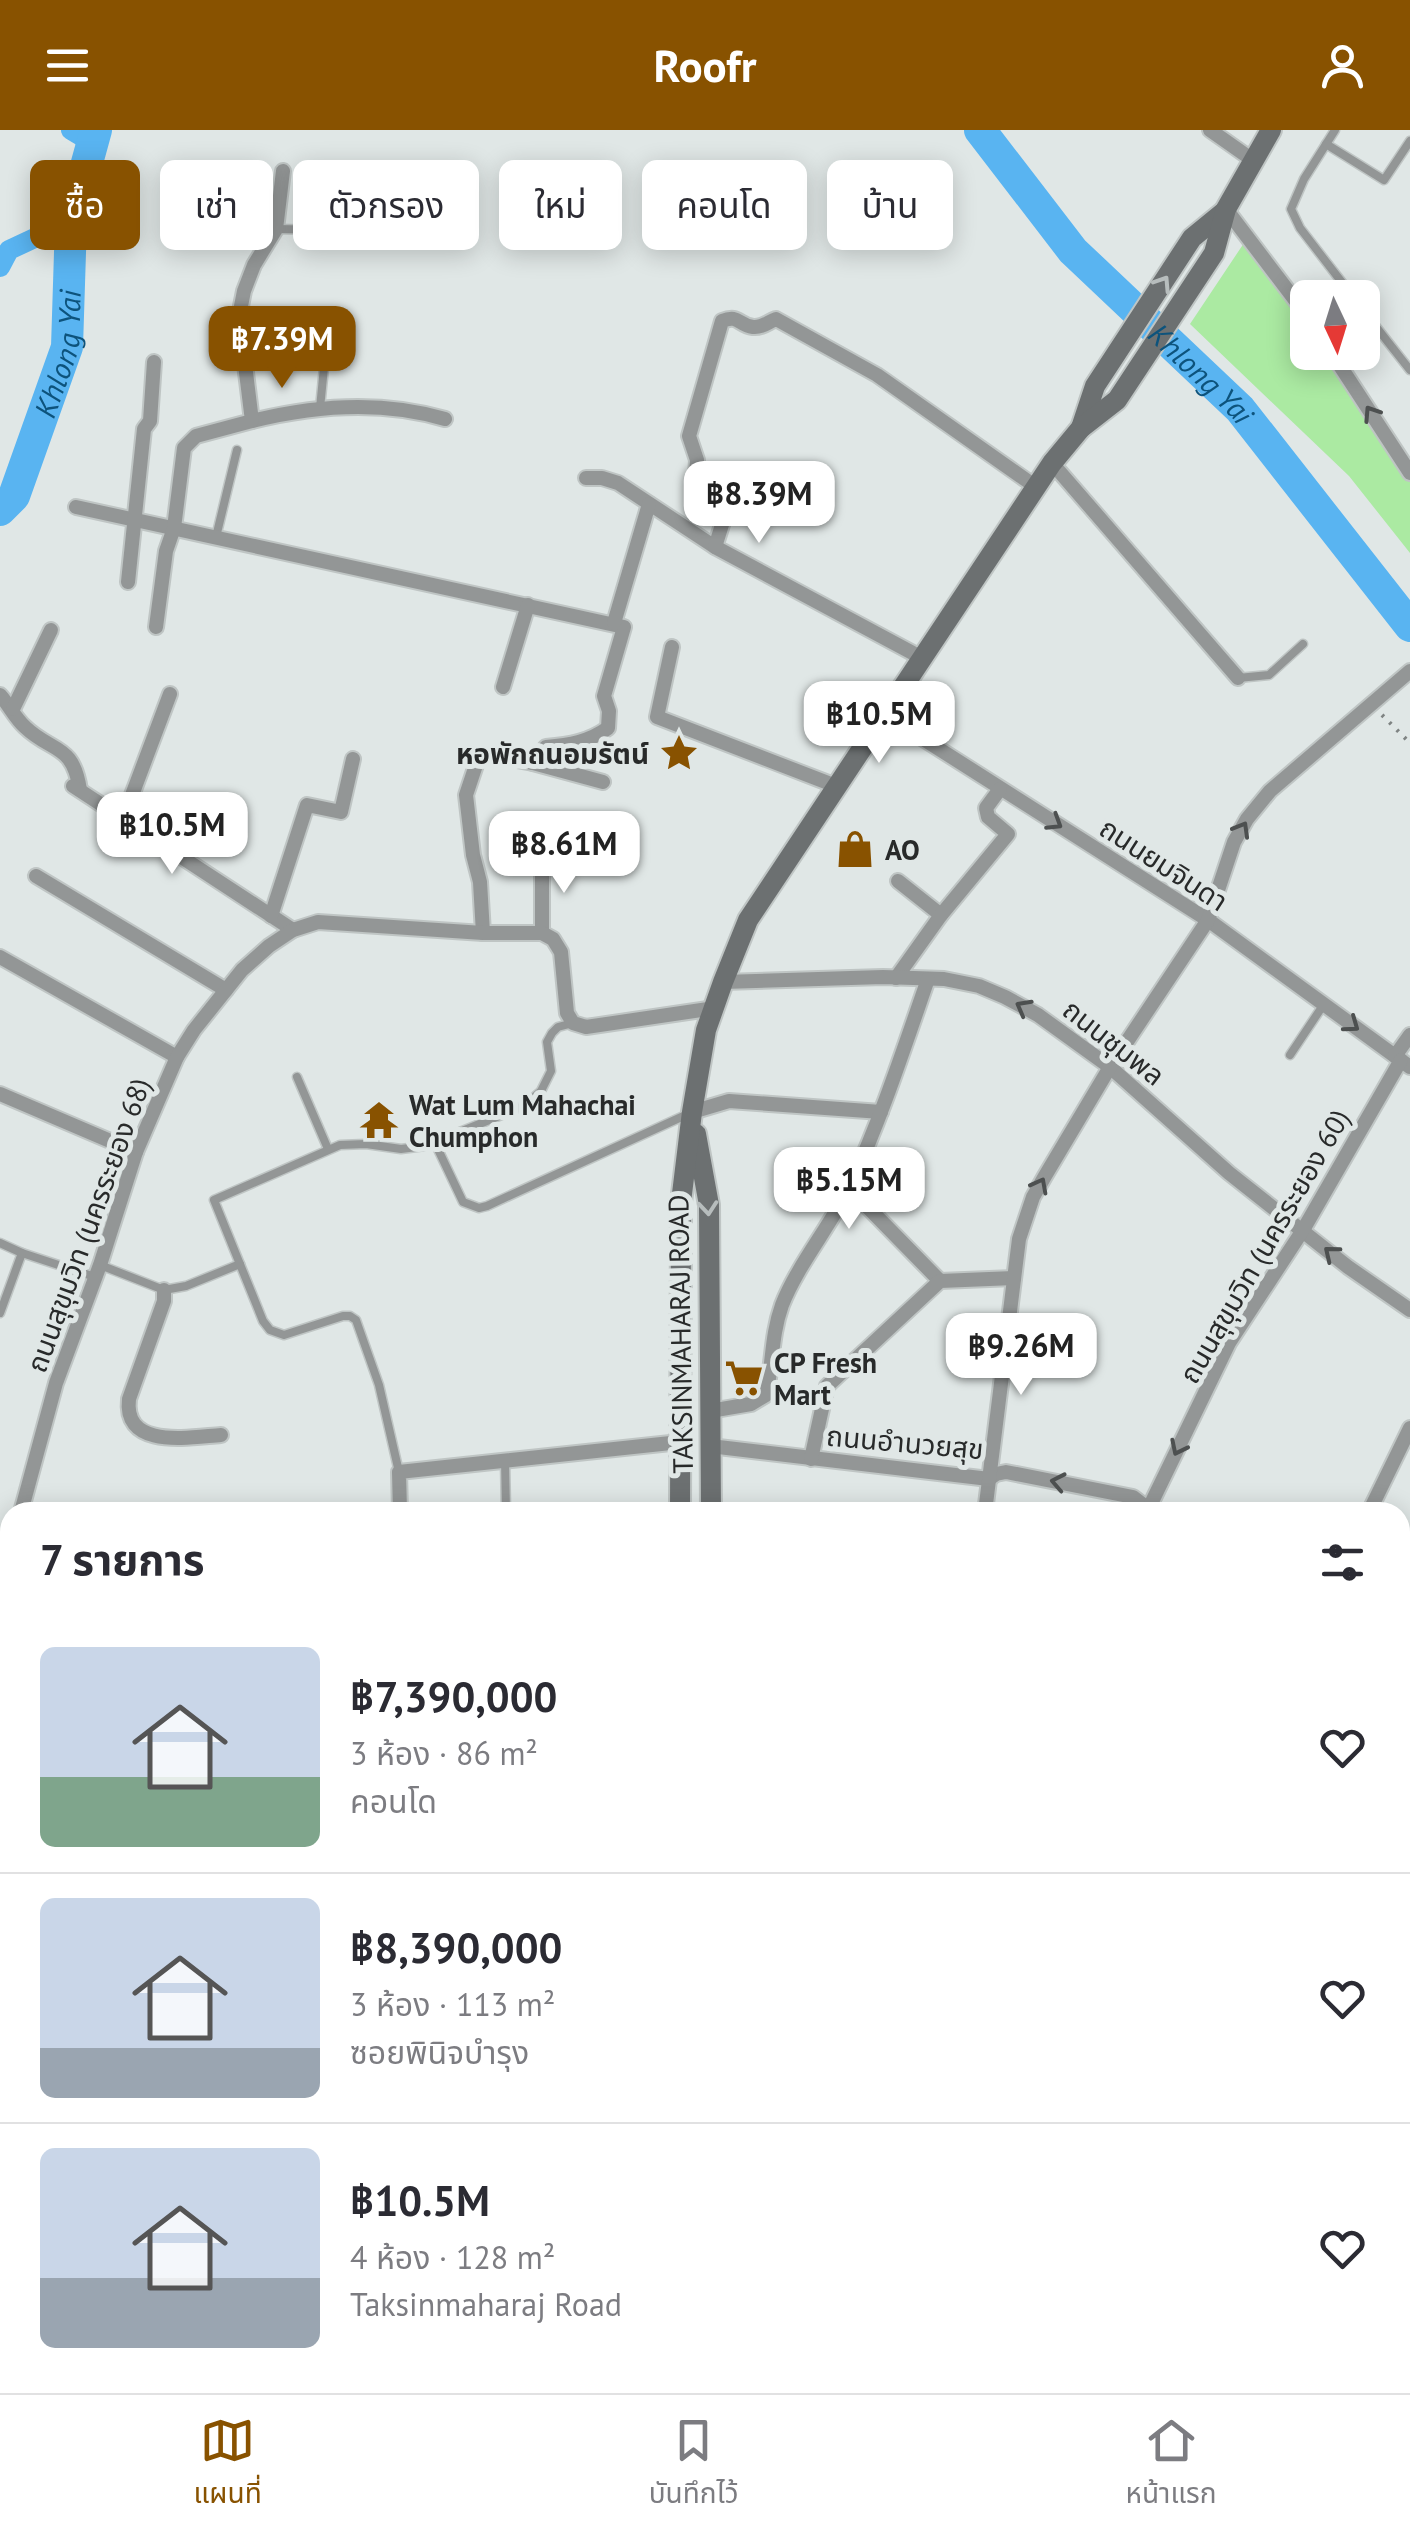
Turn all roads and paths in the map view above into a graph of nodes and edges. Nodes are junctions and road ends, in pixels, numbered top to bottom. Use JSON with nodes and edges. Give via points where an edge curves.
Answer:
{"nodes":[{"id":1,"x":1210,"y":130,"type":"edge"},
{"id":2,"x":1321,"y":130,"type":"edge"},
{"id":3,"x":1267,"y":131,"type":"edge"},
{"id":4,"x":1330,"y":137,"type":"edge"},
{"id":5,"x":1410,"y":141,"type":"edge"},
{"id":6,"x":1254,"y":161,"type":"junction"},
{"id":7,"x":283,"y":171,"type":"dead end"},
{"id":8,"x":1226,"y":209,"type":"junction"},
{"id":9,"x":276,"y":229,"type":"junction"},
{"id":10,"x":293,"y":229,"type":"edge"},
{"id":11,"x":1340,"y":280,"type":"edge"},
{"id":12,"x":1290,"y":294,"type":"edge"},
{"id":13,"x":1380,"y":332,"type":"edge"},
{"id":14,"x":326,"y":348,"type":"dead end"},
{"id":15,"x":154,"y":362,"type":"dead end"},
{"id":16,"x":1343,"y":370,"type":"edge"},
{"id":17,"x":1410,"y":370,"type":"edge"},
{"id":18,"x":320,"y":408,"type":"junction"},
{"id":19,"x":445,"y":419,"type":"dead end"},
{"id":20,"x":252,"y":421,"type":"junction"},
{"id":21,"x":1081,"y":428,"type":"junction"},
{"id":22,"x":237,"y":450,"type":"dead end"},
{"id":23,"x":1052,"y":463,"type":"junction"},
{"id":24,"x":1410,"y":473,"type":"edge"},
{"id":25,"x":586,"y":478,"type":"dead end"},
{"id":26,"x":1036,"y":487,"type":"junction"},
{"id":27,"x":649,"y":504,"type":"junction"},
{"id":28,"x":760,"y":506,"type":"dead end"},
{"id":29,"x":76,"y":507,"type":"dead end"},
{"id":30,"x":726,"y":512,"type":"junction"},
{"id":31,"x":134,"y":519,"type":"junction"},
{"id":32,"x":174,"y":528,"type":"junction"},
{"id":33,"x":216,"y":537,"type":"junction"},
{"id":34,"x":714,"y":547,"type":"junction"},
{"id":35,"x":128,"y":582,"type":"dead end"},
{"id":36,"x":528,"y":604,"type":"junction"},
{"id":37,"x":614,"y":623,"type":"junction"},
{"id":38,"x":156,"y":627,"type":"dead end"},
{"id":39,"x":50,"y":630,"type":"dead end"},
{"id":40,"x":1303,"y":644,"type":"dead end"},
{"id":41,"x":672,"y":647,"type":"dead end"},
{"id":42,"x":922,"y":658,"type":"junction"},
{"id":43,"x":1410,"y":671,"type":"edge"},
{"id":44,"x":1238,"y":678,"type":"joint"},
{"id":45,"x":503,"y":687,"type":"dead end"},
{"id":46,"x":170,"y":694,"type":"dead end"},
{"id":47,"x":0,"y":696,"type":"edge"},
{"id":48,"x":1373,"y":702,"type":"junction"},
{"id":49,"x":12,"y":710,"type":"junction"},
{"id":50,"x":884,"y":714,"type":"junction"},
{"id":51,"x":1410,"y":743,"type":"edge"},
{"id":52,"x":354,"y":759,"type":"dead end"},
{"id":53,"x":533,"y":763,"type":"junction"},
{"id":54,"x":603,"y":782,"type":"dead end"},
{"id":55,"x":836,"y":786,"type":"junction"},
{"id":56,"x":1000,"y":789,"type":"junction"},
{"id":57,"x":123,"y":819,"type":"junction"},
{"id":58,"x":542,"y":859,"type":"dead end"},
{"id":59,"x":36,"y":876,"type":"dead end"},
{"id":60,"x":898,"y":881,"type":"dead end"},
{"id":61,"x":942,"y":914,"type":"junction"},
{"id":62,"x":272,"y":916,"type":"junction"},
{"id":63,"x":1208,"y":920,"type":"junction"},
{"id":64,"x":293,"y":930,"type":"junction"},
{"id":65,"x":483,"y":933,"type":"junction"},
{"id":66,"x":542,"y":933,"type":"junction"},
{"id":67,"x":0,"y":957,"type":"edge"},
{"id":68,"x":896,"y":978,"type":"junction"},
{"id":69,"x":928,"y":979,"type":"junction"},
{"id":70,"x":723,"y":982,"type":"junction"},
{"id":71,"x":226,"y":990,"type":"junction"},
{"id":72,"x":1324,"y":1004,"type":"junction"},
{"id":73,"x":715,"y":1008,"type":"junction"},
{"id":74,"x":573,"y":1023,"type":"junction"},
{"id":75,"x":1410,"y":1035,"type":"edge"},
{"id":76,"x":1290,"y":1054,"type":"dead end"},
{"id":77,"x":177,"y":1057,"type":"junction"},
{"id":78,"x":1402,"y":1061,"type":"edge"},
{"id":79,"x":1110,"y":1067,"type":"junction"},
{"id":80,"x":297,"y":1077,"type":"dead end"},
{"id":81,"x":0,"y":1094,"type":"edge"},
{"id":82,"x":692,"y":1112,"type":"junction"},
{"id":83,"x":881,"y":1112,"type":"junction"},
{"id":84,"x":435,"y":1143,"type":"junction"},
{"id":85,"x":328,"y":1149,"type":"junction"},
{"id":86,"x":136,"y":1152,"type":"junction"},
{"id":87,"x":849,"y":1188,"type":"junction"},
{"id":88,"x":1303,"y":1230,"type":"junction"},
{"id":89,"x":0,"y":1243,"type":"edge"},
{"id":90,"x":22,"y":1253,"type":"junction"},
{"id":91,"x":240,"y":1264,"type":"junction"},
{"id":92,"x":97,"y":1271,"type":"junction"},
{"id":93,"x":1014,"y":1278,"type":"junction"},
{"id":94,"x":940,"y":1281,"type":"junction"},
{"id":95,"x":164,"y":1290,"type":"junction"},
{"id":96,"x":1408,"y":1305,"type":"edge"},
{"id":97,"x":0,"y":1313,"type":"edge"},
{"id":98,"x":710,"y":1411,"type":"junction"},
{"id":99,"x":1410,"y":1428,"type":"edge"},
{"id":100,"x":221,"y":1435,"type":"dead end"},
{"id":101,"x":680,"y":1442,"type":"junction"},
{"id":102,"x":710,"y":1446,"type":"junction"},
{"id":103,"x":811,"y":1459,"type":"junction"},
{"id":104,"x":505,"y":1460,"type":"junction"},
{"id":105,"x":398,"y":1472,"type":"junction"},
{"id":106,"x":989,"y":1479,"type":"junction"},
{"id":107,"x":25,"y":1502,"type":"edge"},
{"id":108,"x":400,"y":1502,"type":"edge"},
{"id":109,"x":506,"y":1502,"type":"edge"},
{"id":110,"x":680,"y":1502,"type":"edge"},
{"id":111,"x":711,"y":1502,"type":"edge"},
{"id":112,"x":986,"y":1502,"type":"edge"},
{"id":113,"x":1139,"y":1502,"type":"edge"},
{"id":114,"x":1152,"y":1502,"type":"edge"},
{"id":115,"x":1374,"y":1502,"type":"edge"}],
"edges":[{"from":1,"to":6,"type":"street"},
{"from":2,"to":4,"type":"lane"},
{"from":3,"to":6,"type":"street","name":"TAKSINMAHARAJ ROAD"},
{"from":4,"to":5,"type":"lane","via":[[1384,180]]},
{"from":4,"to":11,"type":"lane","via":[[1291,209]]},
{"from":6,"to":8,"type":"street","name":"TAKSINMAHARAJ ROAD"},
{"from":7,"to":9,"type":"street"},
{"from":8,"to":12,"type":"street"},
{"from":21,"to":8,"type":"street","name":"TAKSINMAHARAJ ROAD","one_way":true,"via":[[1095,386],[1192,238]]},
{"from":8,"to":21,"type":"street","name":"TAKSINMAHARAJ ROAD","via":[[1214,253],[1117,400]]},
{"from":9,"to":10,"type":"lane"},
{"from":9,"to":20,"type":"street","via":[[254,265],[239,316]]},
{"from":13,"to":17,"type":"lane"},
{"from":14,"to":18,"type":"lane"},
{"from":15,"to":31,"type":"street"},
{"from":24,"to":16,"type":"street","one_way":true},
{"from":18,"to":19,"type":"street","via":[[392,408]]},
{"from":18,"to":20,"type":"street"},
{"from":20,"to":32,"type":"street","via":[[208,432],[184,448]]},
{"from":21,"to":23,"type":"street","name":"TAKSINMAHARAJ ROAD"},
{"from":22,"to":33,"type":"lane"},
{"from":23,"to":26,"type":"street","name":"TAKSINMAHARAJ ROAD"},
{"from":23,"to":44,"type":"street"},
{"from":25,"to":27,"type":"street","via":[[618,483]]},
{"from":26,"to":30,"type":"street","via":[[877,375],[776,319],[756,327],[728,317],[689,436],[696,489]]},
{"from":26,"to":42,"type":"street","name":"TAKSINMAHARAJ ROAD"},
{"from":27,"to":34,"type":"street"},
{"from":27,"to":37,"type":"street"},
{"from":28,"to":30,"type":"street","via":[[746,501]]},
{"from":29,"to":31,"type":"street"},
{"from":30,"to":34,"type":"street"},
{"from":31,"to":32,"type":"street"},
{"from":31,"to":35,"type":"street"},
{"from":32,"to":33,"type":"street"},
{"from":32,"to":38,"type":"street"},
{"from":33,"to":36,"type":"street"},
{"from":34,"to":42,"type":"street"},
{"from":36,"to":37,"type":"street"},
{"from":36,"to":45,"type":"street"},
{"from":37,"to":53,"type":"street","via":[[624,626],[604,696],[608,728],[594,738],[546,747]]},
{"from":39,"to":49,"type":"street"},
{"from":40,"to":44,"type":"lane","via":[[1269,675]]},
{"from":41,"to":55,"type":"street","via":[[657,717]]},
{"from":42,"to":50,"type":"street","name":"TAKSINMAHARAJ ROAD"},
{"from":43,"to":48,"type":"street"},
{"from":46,"to":57,"type":"street"},
{"from":47,"to":49,"type":"street"},
{"from":48,"to":51,"type":"path"},
{"from":63,"to":48,"type":"street","one_way":true,"via":[[1247,819]]},
{"from":49,"to":57,"type":"street","via":[[71,760],[77,788]]},
{"from":50,"to":55,"type":"street","name":"TAKSINMAHARAJ ROAD"},
{"from":50,"to":56,"type":"street","name":"ถนนยมจินดา"},
{"from":52,"to":62,"type":"street","via":[[340,812],[306,805]]},
{"from":53,"to":54,"type":"street"},
{"from":53,"to":65,"type":"street","via":[[480,753],[466,795]]},
{"from":55,"to":70,"type":"street","name":"TAKSINMAHARAJ ROAD","via":[[748,920]]},
{"from":56,"to":61,"type":"street","via":[[986,808],[1008,834]]},
{"from":56,"to":63,"type":"street","name":"ถนนยมจินดา","one_way":true},
{"from":57,"to":62,"type":"street"},
{"from":58,"to":66,"type":"street"},
{"from":59,"to":71,"type":"street"},
{"from":60,"to":61,"type":"street"},
{"from":61,"to":68,"type":"street"},
{"from":62,"to":64,"type":"street"},
{"from":63,"to":72,"type":"street","name":"ถนนยมจินดา"},
{"from":63,"to":79,"type":"street"},
{"from":64,"to":65,"type":"street","name":"ถนนสุขุมวิท (นครระยอง 68)","via":[[318,922]]},
{"from":64,"to":71,"type":"street","name":"ถนนสุขุมวิท (นครระยอง 68)"},
{"from":65,"to":66,"type":"street","name":"ถนนสุขุมวิท (นครระยอง 68)"},
{"from":66,"to":74,"type":"street","via":[[561,952]]},
{"from":67,"to":77,"type":"street"},
{"from":68,"to":69,"type":"street","name":"ถนนชุมพล"},
{"from":68,"to":70,"type":"street","name":"ถนนชุมพล"},
{"from":79,"to":69,"type":"street","name":"ถนนชุมพล","one_way":true,"via":[[1005,997]]},
{"from":69,"to":83,"type":"street"},
{"from":70,"to":73,"type":"street","name":"TAKSINMAHARAJ ROAD"},
{"from":71,"to":77,"type":"street","name":"ถนนสุขุมวิท (นครระยอง 68)"},
{"from":72,"to":76,"type":"lane"},
{"from":72,"to":78,"type":"street","name":"ถนนยมจินดา","one_way":true},
{"from":73,"to":74,"type":"street","via":[[586,1027]]},
{"from":73,"to":82,"type":"street","name":"TAKSINMAHARAJ ROAD"},
{"from":74,"to":84,"type":"lane","via":[[552,1032],[551,1071],[533,1099]]},
{"from":75,"to":78,"type":"street","name":"ถนนสุขุมวิท (นครระยอง 60)"},
{"from":77,"to":86,"type":"street","name":"ถนนสุขุมวิท (นครระยอง 68)"},
{"from":78,"to":88,"type":"street","name":"ถนนสุขุมวิท (นครระยอง 60)"},
{"from":79,"to":88,"type":"street","name":"ถนนชุมพล"},
{"from":93,"to":79,"type":"street","one_way":true,"via":[[1034,1197]]},
{"from":80,"to":85,"type":"lane"},
{"from":81,"to":86,"type":"street"},
{"from":82,"to":83,"type":"street","via":[[729,1101]]},
{"from":82,"to":84,"type":"lane","via":[[479,1208],[463,1202]]},
{"from":82,"to":98,"type":"street","name":"TAKSINMAHARAJ ROAD","one_way":true,"via":[[709,1205]]},
{"from":82,"to":101,"type":"street","via":[[681,1202]]},
{"from":83,"to":87,"type":"street"},
{"from":84,"to":85,"type":"lane"},
{"from":85,"to":91,"type":"lane","via":[[214,1200]]},
{"from":86,"to":92,"type":"street","name":"ถนนสุขุมวิท (นครระยอง 68)"},
{"from":87,"to":94,"type":"street"},
{"from":87,"to":98,"type":"street","via":[[782,1306],[766,1395]]},
{"from":96,"to":88,"type":"street","name":"ถนนชุมพล","one_way":true},
{"from":88,"to":114,"type":"street","name":"ถนนสุขุมวิท (นครระยอง 60)","one_way":true,"via":[[1230,1343]]},
{"from":89,"to":90,"type":"lane"},
{"from":90,"to":92,"type":"lane"},
{"from":90,"to":97,"type":"lane"},
{"from":91,"to":95,"type":"lane"},
{"from":91,"to":105,"type":"lane","via":[[270,1330],[284,1335],[343,1316],[356,1320]]},
{"from":92,"to":95,"type":"lane"},
{"from":92,"to":107,"type":"street","name":"ถนนสุขุมวิท (นครระยอง 68)","via":[[56,1383]]},
{"from":93,"to":94,"type":"street"},
{"from":93,"to":106,"type":"street"},
{"from":94,"to":103,"type":"street","via":[[827,1386]]},
{"from":95,"to":100,"type":"street","via":[[128,1412],[153,1436]]},
{"from":98,"to":102,"type":"street","name":"TAKSINMAHARAJ ROAD"},
{"from":99,"to":115,"type":"street"},
{"from":101,"to":104,"type":"street"},
{"from":101,"to":110,"type":"street"},
{"from":102,"to":103,"type":"street","name":"ถนนอำนวยสุข"},
{"from":102,"to":111,"type":"street","name":"TAKSINMAHARAJ ROAD"},
{"from":103,"to":106,"type":"street","name":"ถนนอำนวยสุข"},
{"from":104,"to":105,"type":"street"},
{"from":104,"to":109,"type":"lane"},
{"from":105,"to":108,"type":"street"},
{"from":106,"to":112,"type":"street"},
{"from":113,"to":106,"type":"street","name":"ถนนอำนวยสุข","one_way":true,"via":[[1006,1472]]}]}
